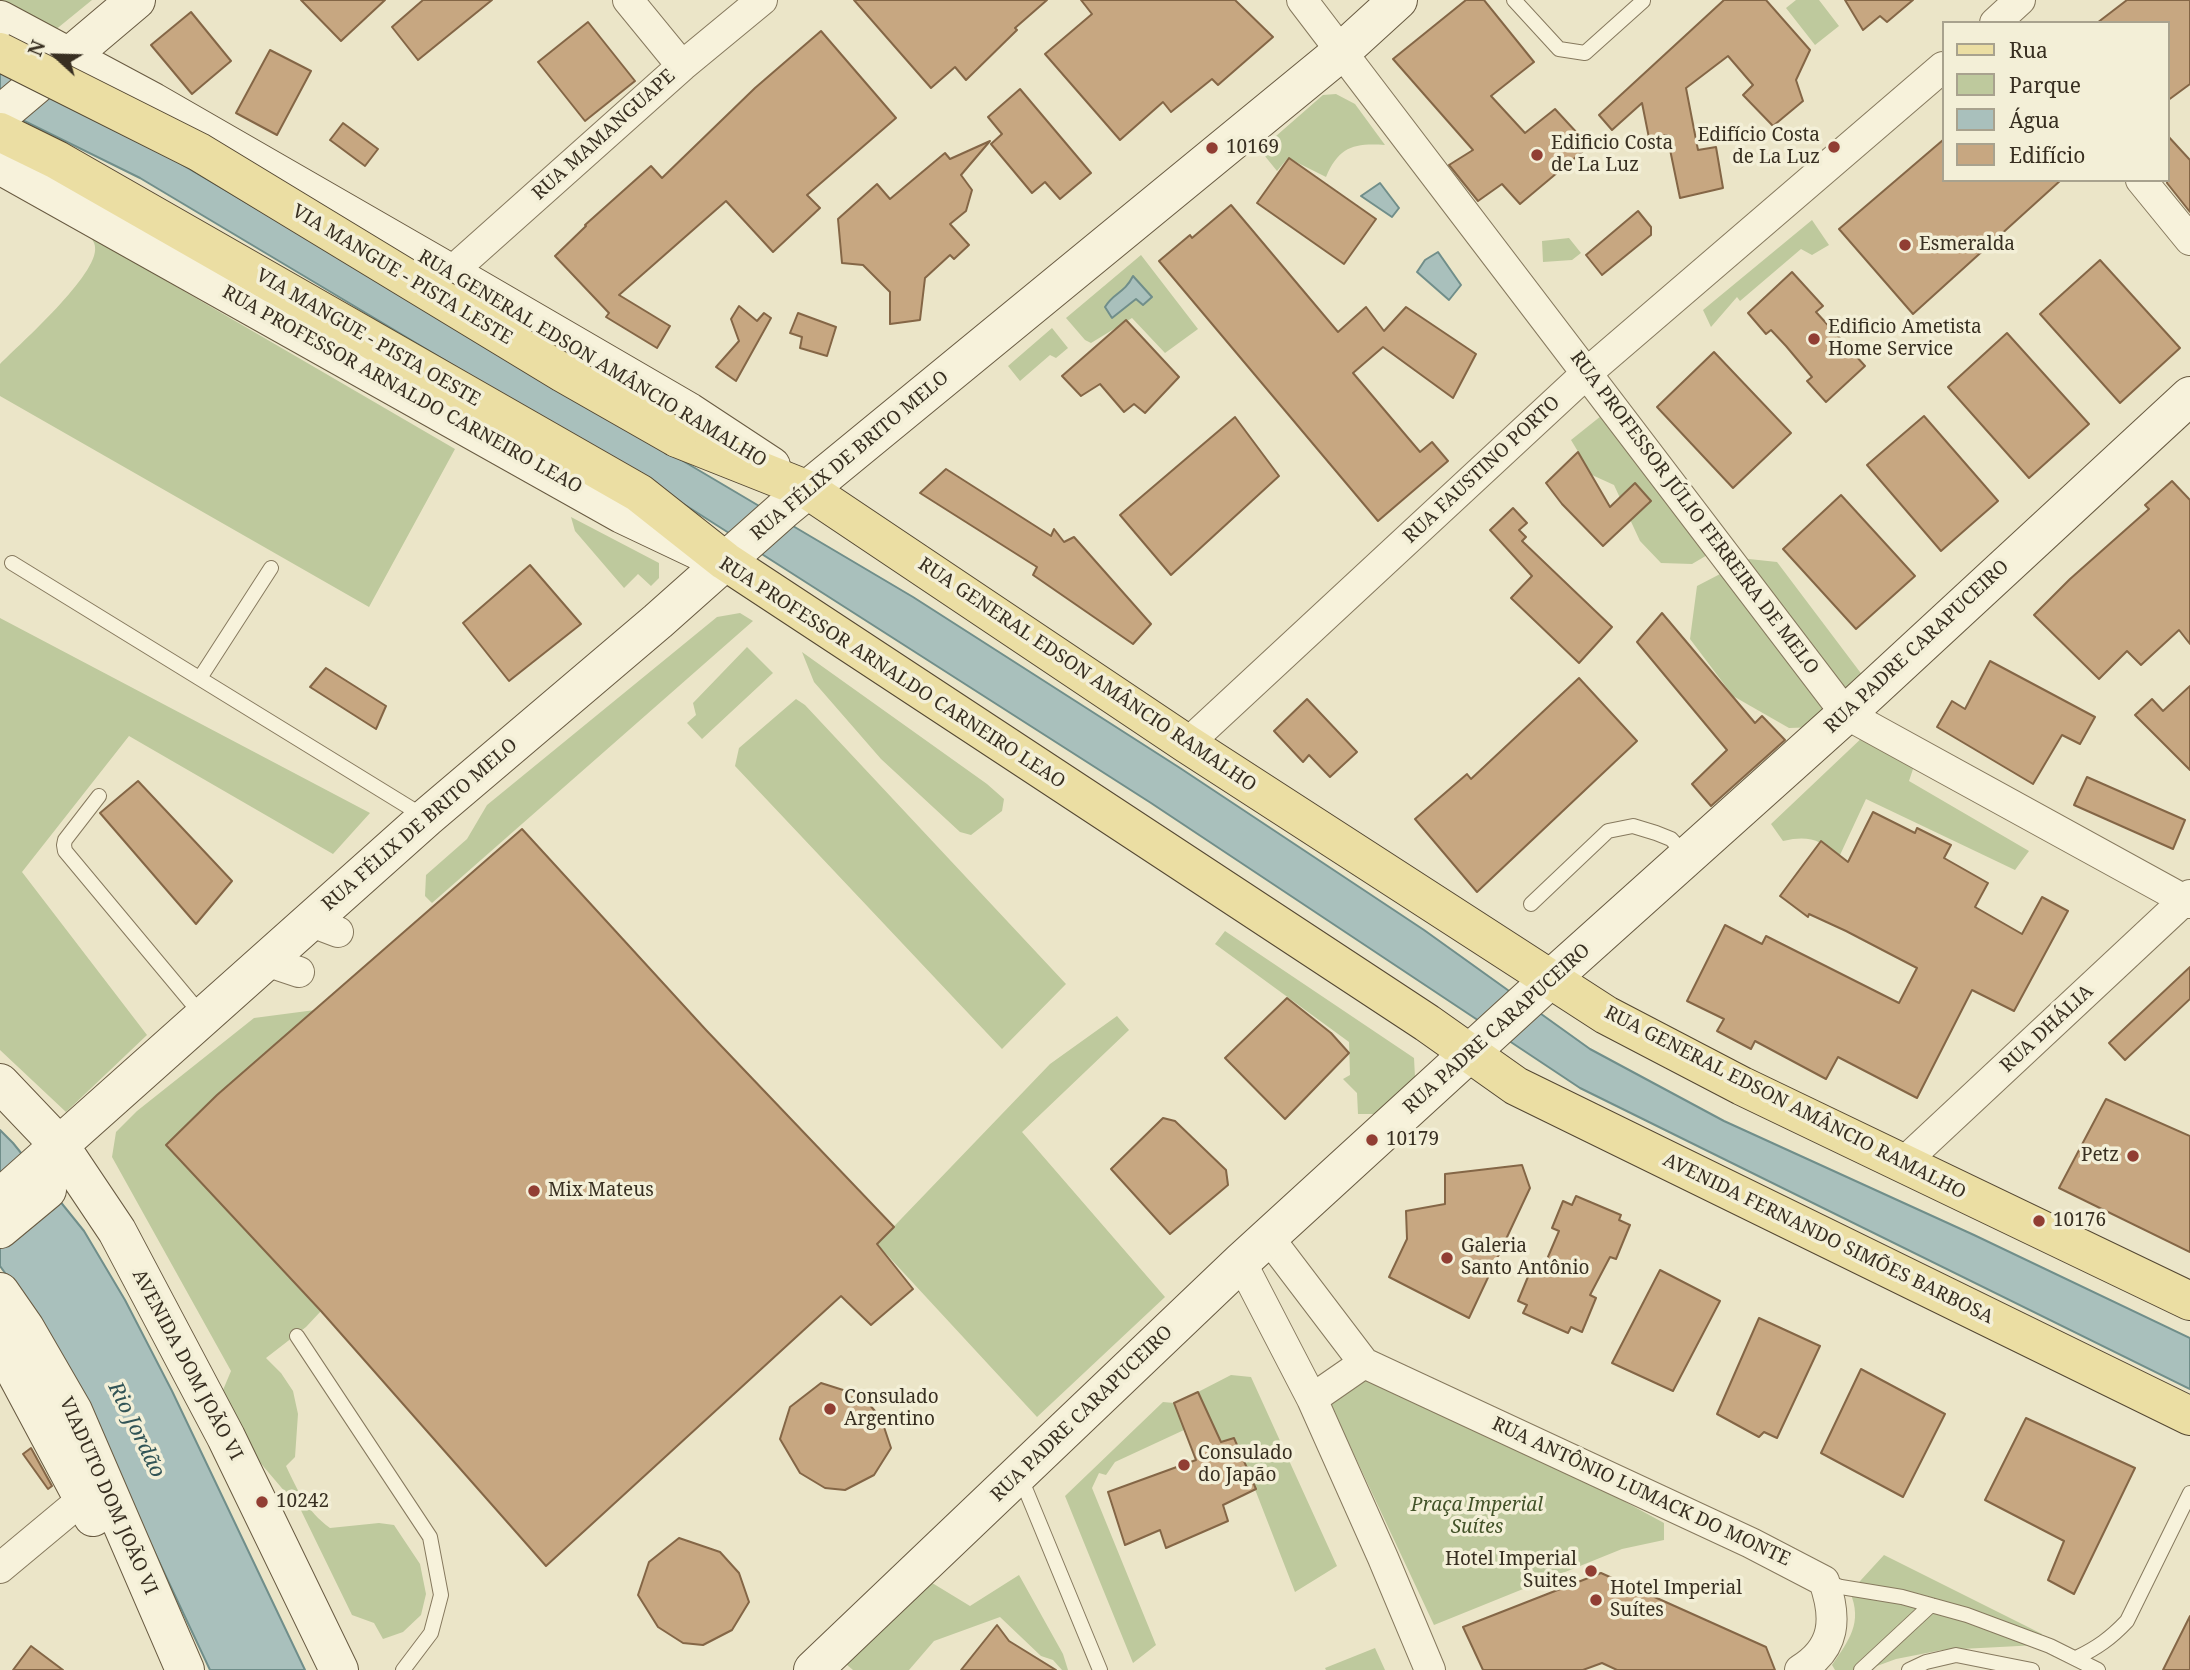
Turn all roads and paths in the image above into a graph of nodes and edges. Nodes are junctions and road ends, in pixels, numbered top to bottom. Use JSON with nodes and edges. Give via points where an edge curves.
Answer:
{"nodes":[{"id":1,"x":136,"y":0,"type":"edge"},
{"id":2,"x":628,"y":0,"type":"edge"},
{"id":3,"x":762,"y":0,"type":"edge"},
{"id":4,"x":1302,"y":0,"type":"edge"},
{"id":5,"x":1398,"y":0,"type":"edge"},
{"id":6,"x":1514,"y":0,"type":"edge"},
{"id":7,"x":1643,"y":1,"type":"edge"},
{"id":8,"x":0,"y":20,"type":"edge"},
{"id":9,"x":0,"y":52,"type":"edge"},
{"id":10,"x":1341,"y":52,"type":"junction"},
{"id":11,"x":64,"y":62,"type":"junction"},
{"id":12,"x":682,"y":66,"type":"junction"},
{"id":13,"x":1941,"y":69,"type":"edge"},
{"id":14,"x":0,"y":115,"type":"edge"},
{"id":15,"x":0,"y":132,"type":"edge"},
{"id":16,"x":0,"y":165,"type":"edge"},
{"id":17,"x":2143,"y":182,"type":"edge"},
{"id":18,"x":2190,"y":240,"type":"edge"},
{"id":19,"x":450,"y":273,"type":"junction"},
{"id":20,"x":1588,"y":372,"type":"junction"},
{"id":21,"x":2190,"y":396,"type":"edge"},
{"id":22,"x":796,"y":499,"type":"junction"},
{"id":23,"x":730,"y":557,"type":"junction"},
{"id":24,"x":12,"y":563,"type":"dead end"},
{"id":25,"x":271,"y":568,"type":"dead end"},
{"id":26,"x":200,"y":678,"type":"junction"},
{"id":27,"x":1846,"y":713,"type":"junction"},
{"id":28,"x":1187,"y":744,"type":"junction"},
{"id":29,"x":99,"y":796,"type":"dead end"},
{"id":30,"x":426,"y":818,"type":"junction"},
{"id":31,"x":1687,"y":856,"type":"junction"},
{"id":32,"x":2188,"y":900,"type":"edge"},
{"id":33,"x":1531,"y":904,"type":"dead end"},
{"id":34,"x":1548,"y":982,"type":"junction"},
{"id":35,"x":204,"y":1018,"type":"junction"},
{"id":36,"x":1482,"y":1042,"type":"junction"},
{"id":37,"x":0,"y":1083,"type":"edge"},
{"id":38,"x":1903,"y":1163,"type":"junction"},
{"id":39,"x":58,"y":1165,"type":"junction"},
{"id":40,"x":0,"y":1198,"type":"edge"},
{"id":41,"x":0,"y":1229,"type":"edge"},
{"id":42,"x":1269,"y":1238,"type":"junction"},
{"id":43,"x":1241,"y":1262,"type":"junction"},
{"id":44,"x":0,"y":1292,"type":"edge"},
{"id":45,"x":2190,"y":1301,"type":"edge"},
{"id":46,"x":297,"y":1336,"type":"dead end"},
{"id":47,"x":0,"y":1343,"type":"edge"},
{"id":48,"x":1364,"y":1363,"type":"junction"},
{"id":49,"x":1312,"y":1399,"type":"junction"},
{"id":50,"x":2190,"y":1416,"type":"edge"},
{"id":51,"x":1019,"y":1475,"type":"junction"},
{"id":52,"x":2190,"y":1493,"type":"edge"},
{"id":53,"x":83,"y":1498,"type":"junction"},
{"id":54,"x":0,"y":1568,"type":"edge"},
{"id":55,"x":1824,"y":1581,"type":"junction"},
{"id":56,"x":1931,"y":1605,"type":"junction"},
{"id":57,"x":2076,"y":1658,"type":"junction"},
{"id":58,"x":1929,"y":1666,"type":"edge"},
{"id":59,"x":166,"y":1670,"type":"edge"},
{"id":60,"x":185,"y":1670,"type":"edge"},
{"id":61,"x":339,"y":1670,"type":"edge"},
{"id":62,"x":402,"y":1670,"type":"edge"},
{"id":63,"x":813,"y":1670,"type":"edge"},
{"id":64,"x":1100,"y":1670,"type":"edge"},
{"id":65,"x":1430,"y":1670,"type":"edge"},
{"id":66,"x":1800,"y":1670,"type":"edge"},
{"id":67,"x":1861,"y":1670,"type":"edge"},
{"id":68,"x":1909,"y":1670,"type":"edge"},
{"id":69,"x":2032,"y":1670,"type":"edge"},
{"id":70,"x":2098,"y":1670,"type":"edge"}],
"edges":[{"from":1,"to":11,"type":"main road"},
{"from":2,"to":12,"type":"street"},
{"from":3,"to":12,"type":"street","name":"RUA MAMANGUAPE"},
{"from":4,"to":10,"type":"street","name":"RUA PROFESSOR JÚLIO FERREIRA DE MELO"},
{"from":5,"to":10,"type":"main road","name":"RUA FÉLIX DE BRITO MELO"},
{"from":6,"to":7,"type":"lane","via":[[1559,49],[1585,53]]},
{"from":8,"to":11,"type":"main road","name":"RUA GENERAL EDSON AMÂNCIO RAMALHO"},
{"from":9,"to":22,"type":"main road","name":"VIA MANGUE - PISTA LESTE","bridge":true,"via":[[200,152],[563,373]]},
{"from":10,"to":20,"type":"street","name":"RUA PROFESSOR JÚLIO FERREIRA DE MELO"},
{"from":10,"to":22,"type":"main road","name":"RUA FÉLIX DE BRITO MELO"},
{"from":11,"to":14,"type":"main road"},
{"from":11,"to":19,"type":"main road","name":"RUA GENERAL EDSON AMÂNCIO RAMALHO","via":[[153,102]]},
{"from":12,"to":19,"type":"street","name":"RUA MAMANGUAPE"},
{"from":13,"to":20,"type":"street","name":"RUA FAUSTINO PORTO"},
{"from":15,"to":23,"type":"main road","name":"VIA MANGUE - PISTA OESTE","via":[[57,160],[639,493]]},
{"from":16,"to":23,"type":"main road","name":"RUA PROFESSOR ARNALDO CARNEIRO LEAO","via":[[622,514]]},
{"from":17,"to":18,"type":"street"},
{"from":19,"to":22,"type":"main road","name":"RUA GENERAL EDSON AMÂNCIO RAMALHO","via":[[690,412]]},
{"from":20,"to":27,"type":"street","name":"RUA PROFESSOR JÚLIO FERREIRA DE MELO"},
{"from":20,"to":28,"type":"street","name":"RUA FAUSTINO PORTO"},
{"from":21,"to":27,"type":"main road","name":"RUA PADRE CARAPUCEIRO"},
{"from":22,"to":23,"type":"main road","name":"RUA FÉLIX DE BRITO MELO"},
{"from":22,"to":28,"type":"main road","name":"RUA GENERAL EDSON AMÂNCIO RAMALHO"},
{"from":23,"to":30,"type":"main road","name":"RUA FÉLIX DE BRITO MELO"},
{"from":23,"to":36,"type":"main road","name":"RUA PROFESSOR ARNALDO CARNEIRO LEAO"},
{"from":24,"to":26,"type":"lane"},
{"from":25,"to":26,"type":"lane"},
{"from":26,"to":30,"type":"lane"},
{"from":27,"to":31,"type":"main road","name":"RUA PADRE CARAPUCEIRO"},
{"from":27,"to":32,"type":"street","name":"RUA PROFESSOR JÚLIO FERREIRA DE MELO"},
{"from":28,"to":34,"type":"main road","name":"RUA GENERAL EDSON AMÂNCIO RAMALHO"},
{"from":29,"to":35,"type":"lane","via":[[65,840],[65,851]]},
{"from":30,"to":35,"type":"main road","name":"RUA FÉLIX DE BRITO MELO","via":[[283,966]]},
{"from":31,"to":33,"type":"lane","via":[[1671,839],[1656,832],[1633,826],[1608,831]]},
{"from":31,"to":34,"type":"main road","name":"RUA PADRE CARAPUCEIRO"},
{"from":32,"to":38,"type":"street","name":"RUA DHÁLIA"},
{"from":34,"to":36,"type":"main road","name":"RUA PADRE CARAPUCEIRO"},
{"from":34,"to":38,"type":"main road","name":"RUA GENERAL EDSON AMÂNCIO RAMALHO","via":[[1730,1080]]},
{"from":35,"to":39,"type":"main road","name":"RUA FÉLIX DE BRITO MELO"},
{"from":36,"to":42,"type":"main road","name":"RUA PADRE CARAPUCEIRO"},
{"from":36,"to":50,"type":"main road","name":"AVENIDA FERNANDO SIMÕES BARBOSA","via":[[1516,1086]]},
{"from":37,"to":39,"type":"main road","name":"AVENIDA DOM JOÃO VI"},
{"from":38,"to":45,"type":"main road","name":"RUA GENERAL EDSON AMÂNCIO RAMALHO"},
{"from":39,"to":40,"type":"main road"},
{"from":39,"to":41,"type":"main road"},
{"from":39,"to":61,"type":"main road","name":"AVENIDA DOM JOÃO VI","via":[[117,1231],[220,1425]]},
{"from":42,"to":43,"type":"main road","name":"RUA PADRE CARAPUCEIRO"},
{"from":42,"to":48,"type":"street","name":"RUA ANTÔNIO LUMACK DO MONTE"},
{"from":43,"to":49,"type":"street"},
{"from":43,"to":51,"type":"main road","name":"RUA PADRE CARAPUCEIRO"},
{"from":44,"to":60,"type":"main road","name":"VIADUTO DOM JOÃO VI","via":[[73,1411]]},
{"from":46,"to":62,"type":"lane","via":[[430,1536],[441,1595],[431,1633]]},
{"from":47,"to":53,"type":"main road"},
{"from":48,"to":49,"type":"street"},
{"from":48,"to":55,"type":"street","name":"RUA ANTÔNIO LUMACK DO MONTE"},
{"from":49,"to":65,"type":"street"},
{"from":51,"to":63,"type":"main road","name":"RUA PADRE CARAPUCEIRO"},
{"from":51,"to":64,"type":"lane"},
{"from":52,"to":57,"type":"lane","via":[[2127,1621],[2096,1649]]},
{"from":53,"to":54,"type":"street"},
{"from":53,"to":59,"type":"main road"},
{"from":55,"to":56,"type":"lane"},
{"from":55,"to":66,"type":"street","via":[[1833,1618],[1828,1643]]},
{"from":56,"to":57,"type":"lane"},
{"from":56,"to":67,"type":"lane"},
{"from":57,"to":70,"type":"lane"},
{"from":58,"to":68,"type":"lane"},
{"from":58,"to":69,"type":"lane","via":[[1956,1655]]}]}
